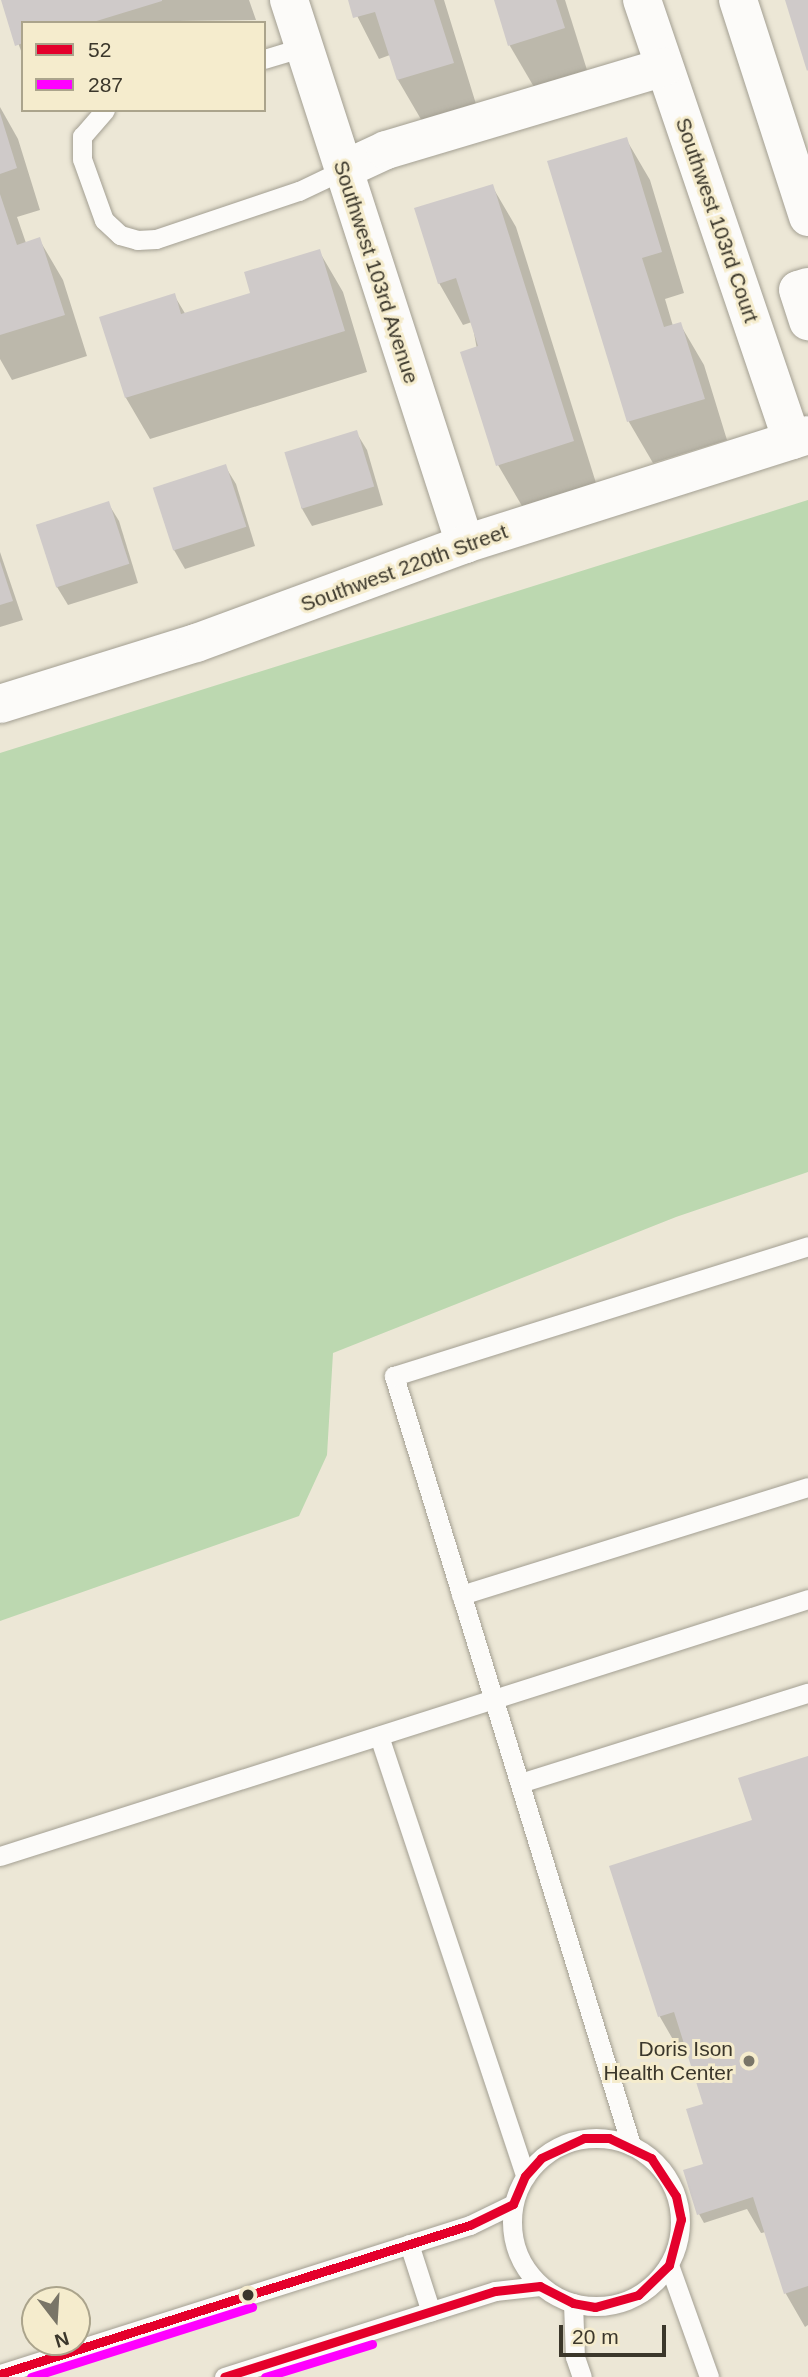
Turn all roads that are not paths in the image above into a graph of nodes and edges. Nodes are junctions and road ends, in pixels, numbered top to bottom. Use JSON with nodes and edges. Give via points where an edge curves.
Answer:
{"nodes":[{"id":1,"x":289,"y":0,"type":"edge"},
{"id":2,"x":642,"y":0,"type":"edge"},
{"id":3,"x":738,"y":0,"type":"edge"},
{"id":4,"x":304,"y":47,"type":"junction"},
{"id":5,"x":266,"y":58,"type":"edge"},
{"id":6,"x":664,"y":67,"type":"junction"},
{"id":7,"x":103,"y":112,"type":"edge"},
{"id":8,"x":343,"y":170,"type":"junction"},
{"id":9,"x":808,"y":217,"type":"edge"},
{"id":10,"x":800,"y":437,"type":"edge"},
{"id":11,"x":465,"y":544,"type":"junction"},
{"id":12,"x":0,"y":704,"type":"edge"},
{"id":13,"x":808,"y":1246,"type":"edge"},
{"id":14,"x":808,"y":1488,"type":"edge"},
{"id":15,"x":461,"y":1595,"type":"junction"},
{"id":16,"x":808,"y":1599,"type":"edge"},
{"id":17,"x":808,"y":1693,"type":"edge"},
{"id":18,"x":494,"y":1699,"type":"junction"},
{"id":19,"x":379,"y":1735,"type":"junction"},
{"id":20,"x":520,"y":1783,"type":"junction"},
{"id":21,"x":0,"y":1856,"type":"edge"},
{"id":22,"x":631,"y":2145,"type":"junction"},
{"id":23,"x":525,"y":2176,"type":"junction"},
{"id":24,"x":513,"y":2204,"type":"junction"},
{"id":25,"x":409,"y":2244,"type":"junction"},
{"id":26,"x":669,"y":2264,"type":"junction"},
{"id":27,"x":540,"y":2286,"type":"junction"},
{"id":28,"x":573,"y":2303,"type":"junction"},
{"id":29,"x":431,"y":2312,"type":"junction"},
{"id":30,"x":0,"y":2374,"type":"edge"},
{"id":31,"x":224,"y":2377,"type":"edge"},
{"id":32,"x":582,"y":2377,"type":"edge"},
{"id":33,"x":709,"y":2377,"type":"edge"}],
"edges":[{"from":1,"to":4,"type":"street","name":"Southwest 103rd Avenue"},
{"from":2,"to":6,"type":"street","name":"Southwest 103rd Court"},
{"from":3,"to":9,"type":"street"},
{"from":4,"to":5,"type":"lane"},
{"from":4,"to":8,"type":"street","name":"Southwest 103rd Avenue"},
{"from":6,"to":8,"type":"street","via":[[386,150]]},
{"from":6,"to":10,"type":"street","name":"Southwest 103rd Court"},
{"from":7,"to":8,"type":"lane","via":[[82,136],[82,159],[104,220],[120,235],[136,240],[156,239],[299,191]]},
{"from":8,"to":11,"type":"street","name":"Southwest 103rd Avenue"},
{"from":10,"to":11,"type":"street","name":"Southwest 220th Street"},
{"from":11,"to":12,"type":"street","name":"Southwest 220th Street","via":[[197,643]]},
{"from":13,"to":15,"type":"lane","via":[[394,1376]]},
{"from":14,"to":15,"type":"lane"},
{"from":15,"to":18,"type":"lane"},
{"from":16,"to":18,"type":"lane"},
{"from":17,"to":20,"type":"lane"},
{"from":18,"to":19,"type":"lane"},
{"from":18,"to":20,"type":"lane"},
{"from":19,"to":21,"type":"lane"},
{"from":19,"to":23,"type":"lane"},
{"from":20,"to":22,"type":"lane"},
{"from":22,"to":23,"type":"lane","via":[[596,2138],[561,2145]]},
{"from":22,"to":26,"type":"lane","via":[[651,2158],[677,2196],[681,2219]]},
{"from":23,"to":24,"type":"lane"},
{"from":24,"to":25,"type":"lane","via":[[470,2225]]},
{"from":24,"to":27,"type":"lane","via":[[516,2249]]},
{"from":25,"to":29,"type":"lane"},
{"from":25,"to":30,"type":"lane"},
{"from":26,"to":28,"type":"lane","via":[[638,2295],[595,2306]]},
{"from":26,"to":33,"type":"lane"},
{"from":27,"to":28,"type":"lane"},
{"from":27,"to":29,"type":"lane","via":[[495,2291]]},
{"from":28,"to":32,"type":"lane","via":[[575,2357]]},
{"from":29,"to":31,"type":"lane"}]}
